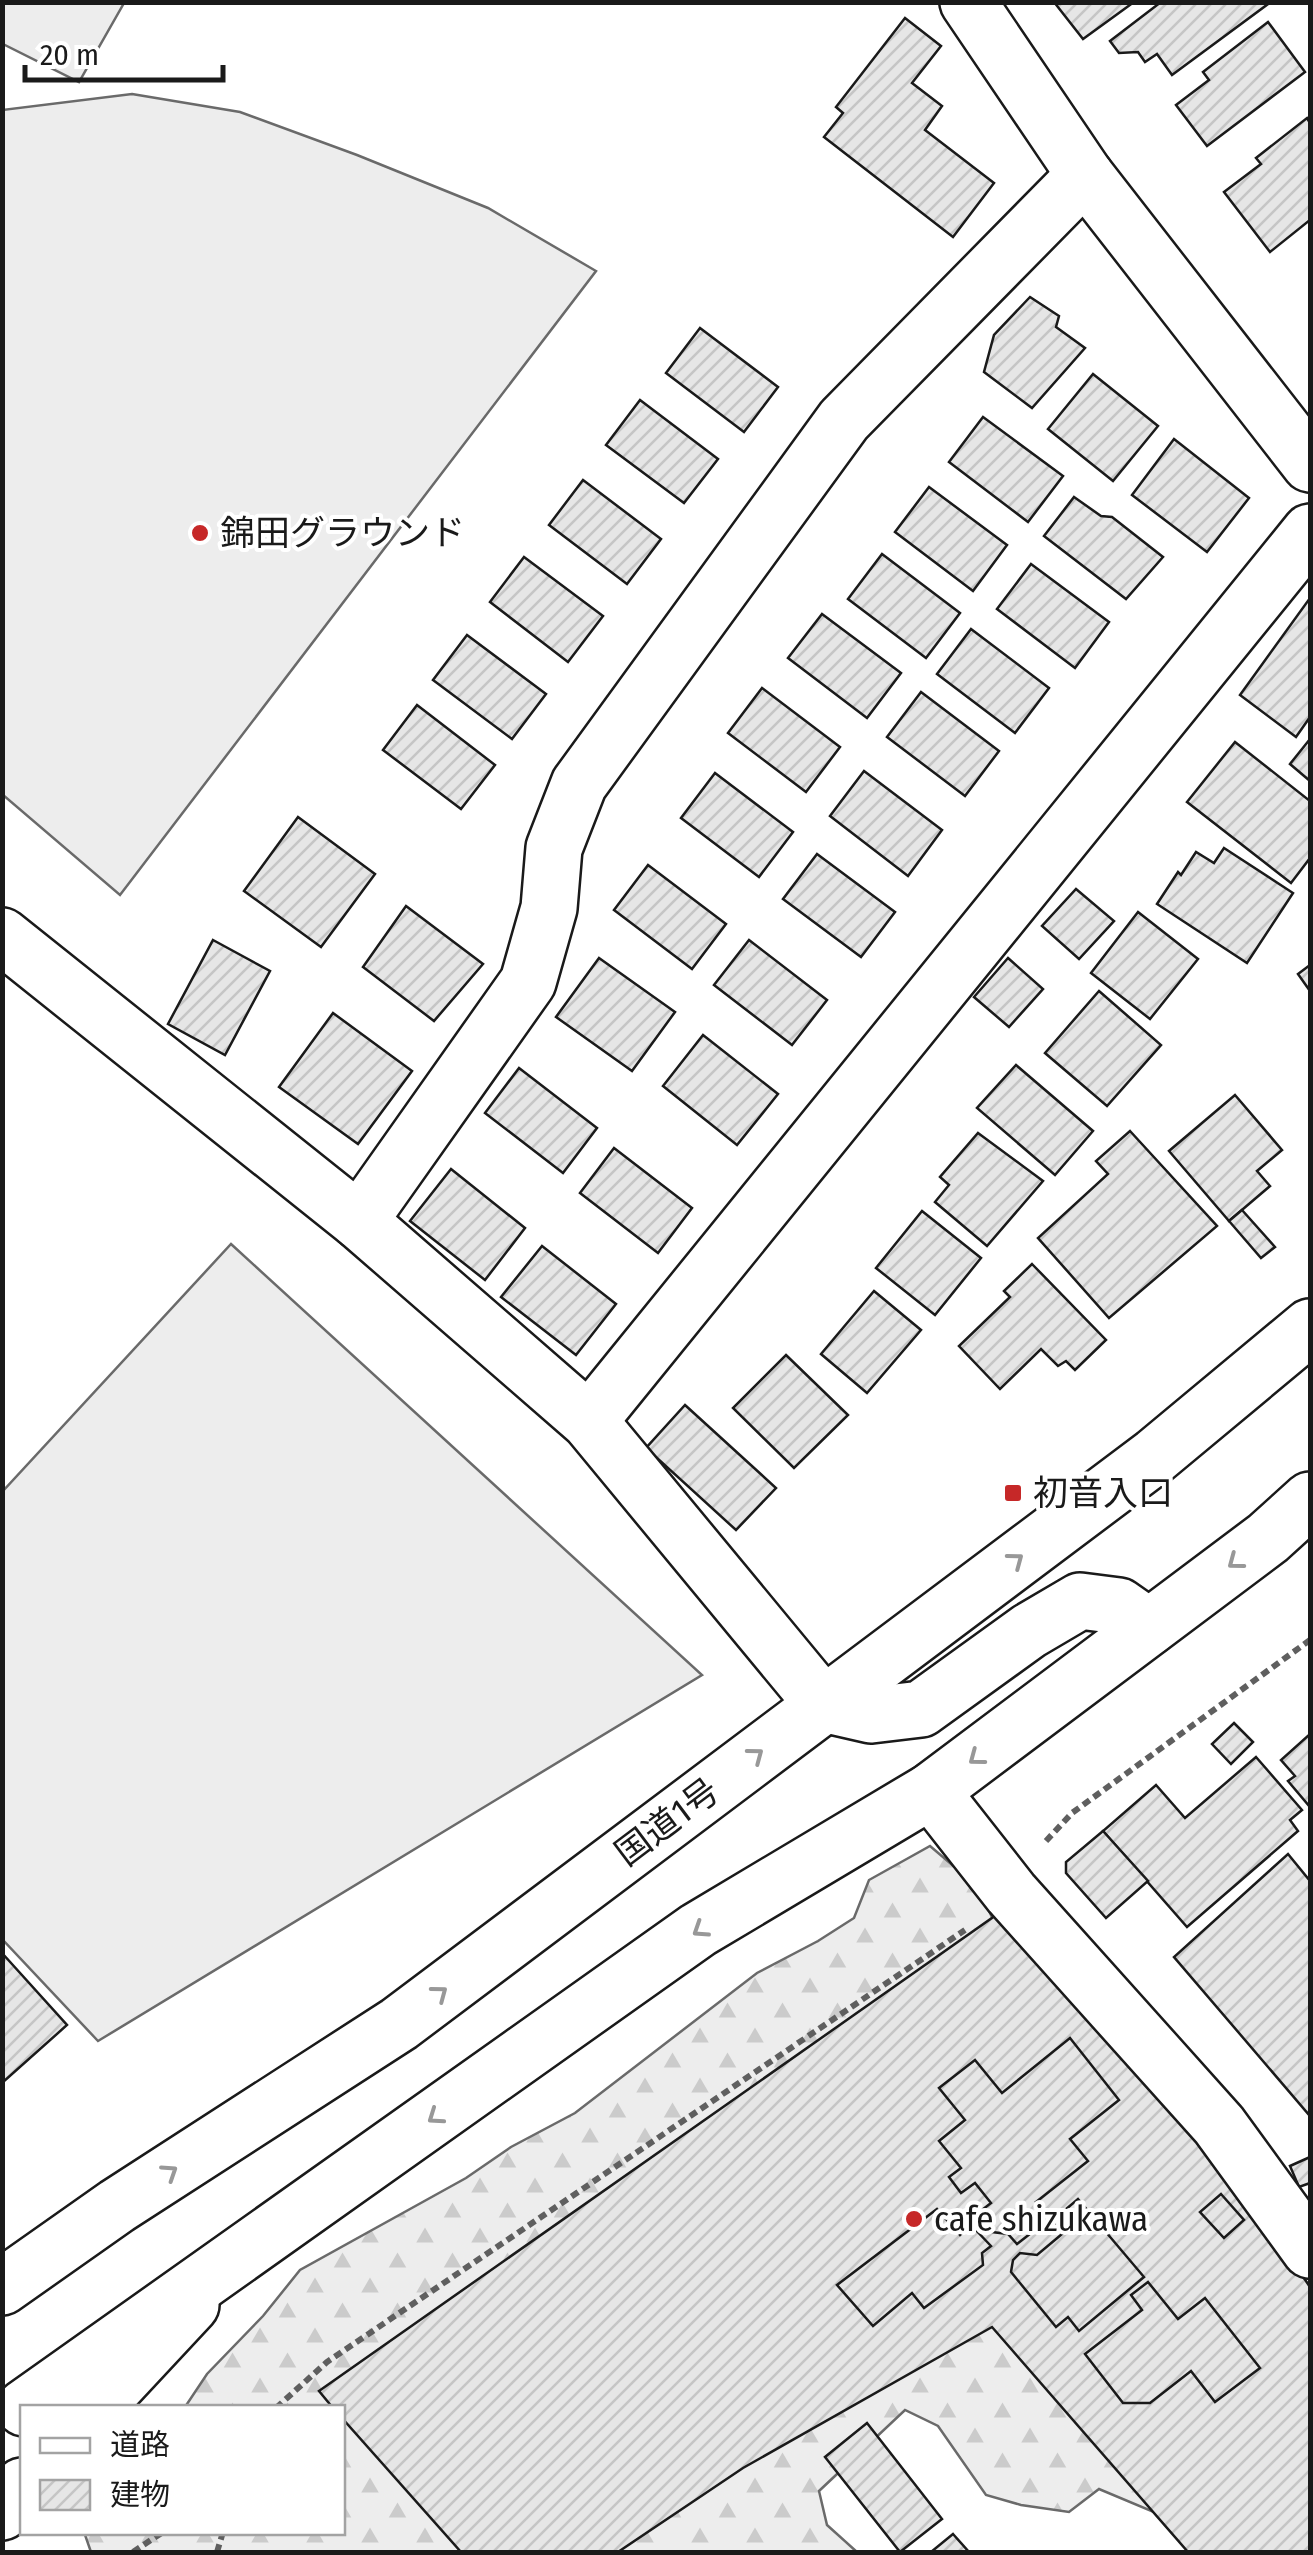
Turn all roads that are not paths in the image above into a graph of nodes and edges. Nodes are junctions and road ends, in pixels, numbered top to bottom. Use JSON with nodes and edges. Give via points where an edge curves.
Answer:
{"nodes":[{"id":1,"x":968,"y":2,"type":"edge"},
{"id":2,"x":1085,"y":175,"type":"junction"},
{"id":3,"x":1310,"y":464,"type":"edge"},
{"id":4,"x":1310,"y":532,"type":"edge"},
{"id":5,"x":2,"y":936,"type":"edge"},
{"id":6,"x":358,"y":1221,"type":"junction"},
{"id":7,"x":1310,"y":1328,"type":"edge"},
{"id":8,"x":589,"y":1421,"type":"junction"},
{"id":9,"x":1310,"y":1500,"type":"edge"},
{"id":10,"x":1150,"y":1627,"type":"junction"},
{"id":11,"x":823,"y":1704,"type":"junction"},
{"id":12,"x":931,"y":1792,"type":"junction"},
{"id":13,"x":117,"y":2206,"type":"junction"},
{"id":14,"x":1310,"y":2250,"type":"edge"},
{"id":15,"x":2,"y":2257,"type":"edge"},
{"id":16,"x":234,"y":2259,"type":"junction"},
{"id":17,"x":2,"y":2287,"type":"edge"},
{"id":18,"x":27,"y":2405,"type":"edge"},
{"id":19,"x":97,"y":2405,"type":"edge"},
{"id":20,"x":20,"y":2489,"type":"edge"},
{"id":21,"x":2,"y":2512,"type":"edge"}],
"edges":[{"from":1,"to":2,"type":"main road"},
{"from":2,"to":3,"type":"main road"},
{"from":2,"to":6,"type":"main road","via":[[844,420],[580,784],[554,848],[549,908],[528,982]]},
{"from":4,"to":8,"type":"main road"},
{"from":5,"to":6,"type":"main road"},
{"from":6,"to":8,"type":"main road"},
{"from":11,"to":7,"type":"main road","name":"国道1号","one_way":true,"via":[[1154,1456]]},
{"from":8,"to":11,"type":"main road"},
{"from":9,"to":10,"type":"main road","one_way":true},
{"from":10,"to":11,"type":"main road","via":[[1119,1606],[1080,1601],[921,1709],[872,1715]]},
{"from":10,"to":12,"type":"main road","one_way":true},
{"from":13,"to":11,"type":"main road","name":"国道1号","one_way":true,"via":[[399,2024]]},
{"from":12,"to":14,"type":"main road","via":[[1011,1893],[1220,2125]]},
{"from":12,"to":16,"type":"main road","one_way":true,"via":[[698,1930]]},
{"from":13,"to":15,"type":"main road"},
{"from":13,"to":17,"type":"main road","name":"国道1号"},
{"from":16,"to":18,"type":"main road"},
{"from":16,"to":19,"type":"main road"},
{"from":20,"to":21,"type":"main road"}]}
